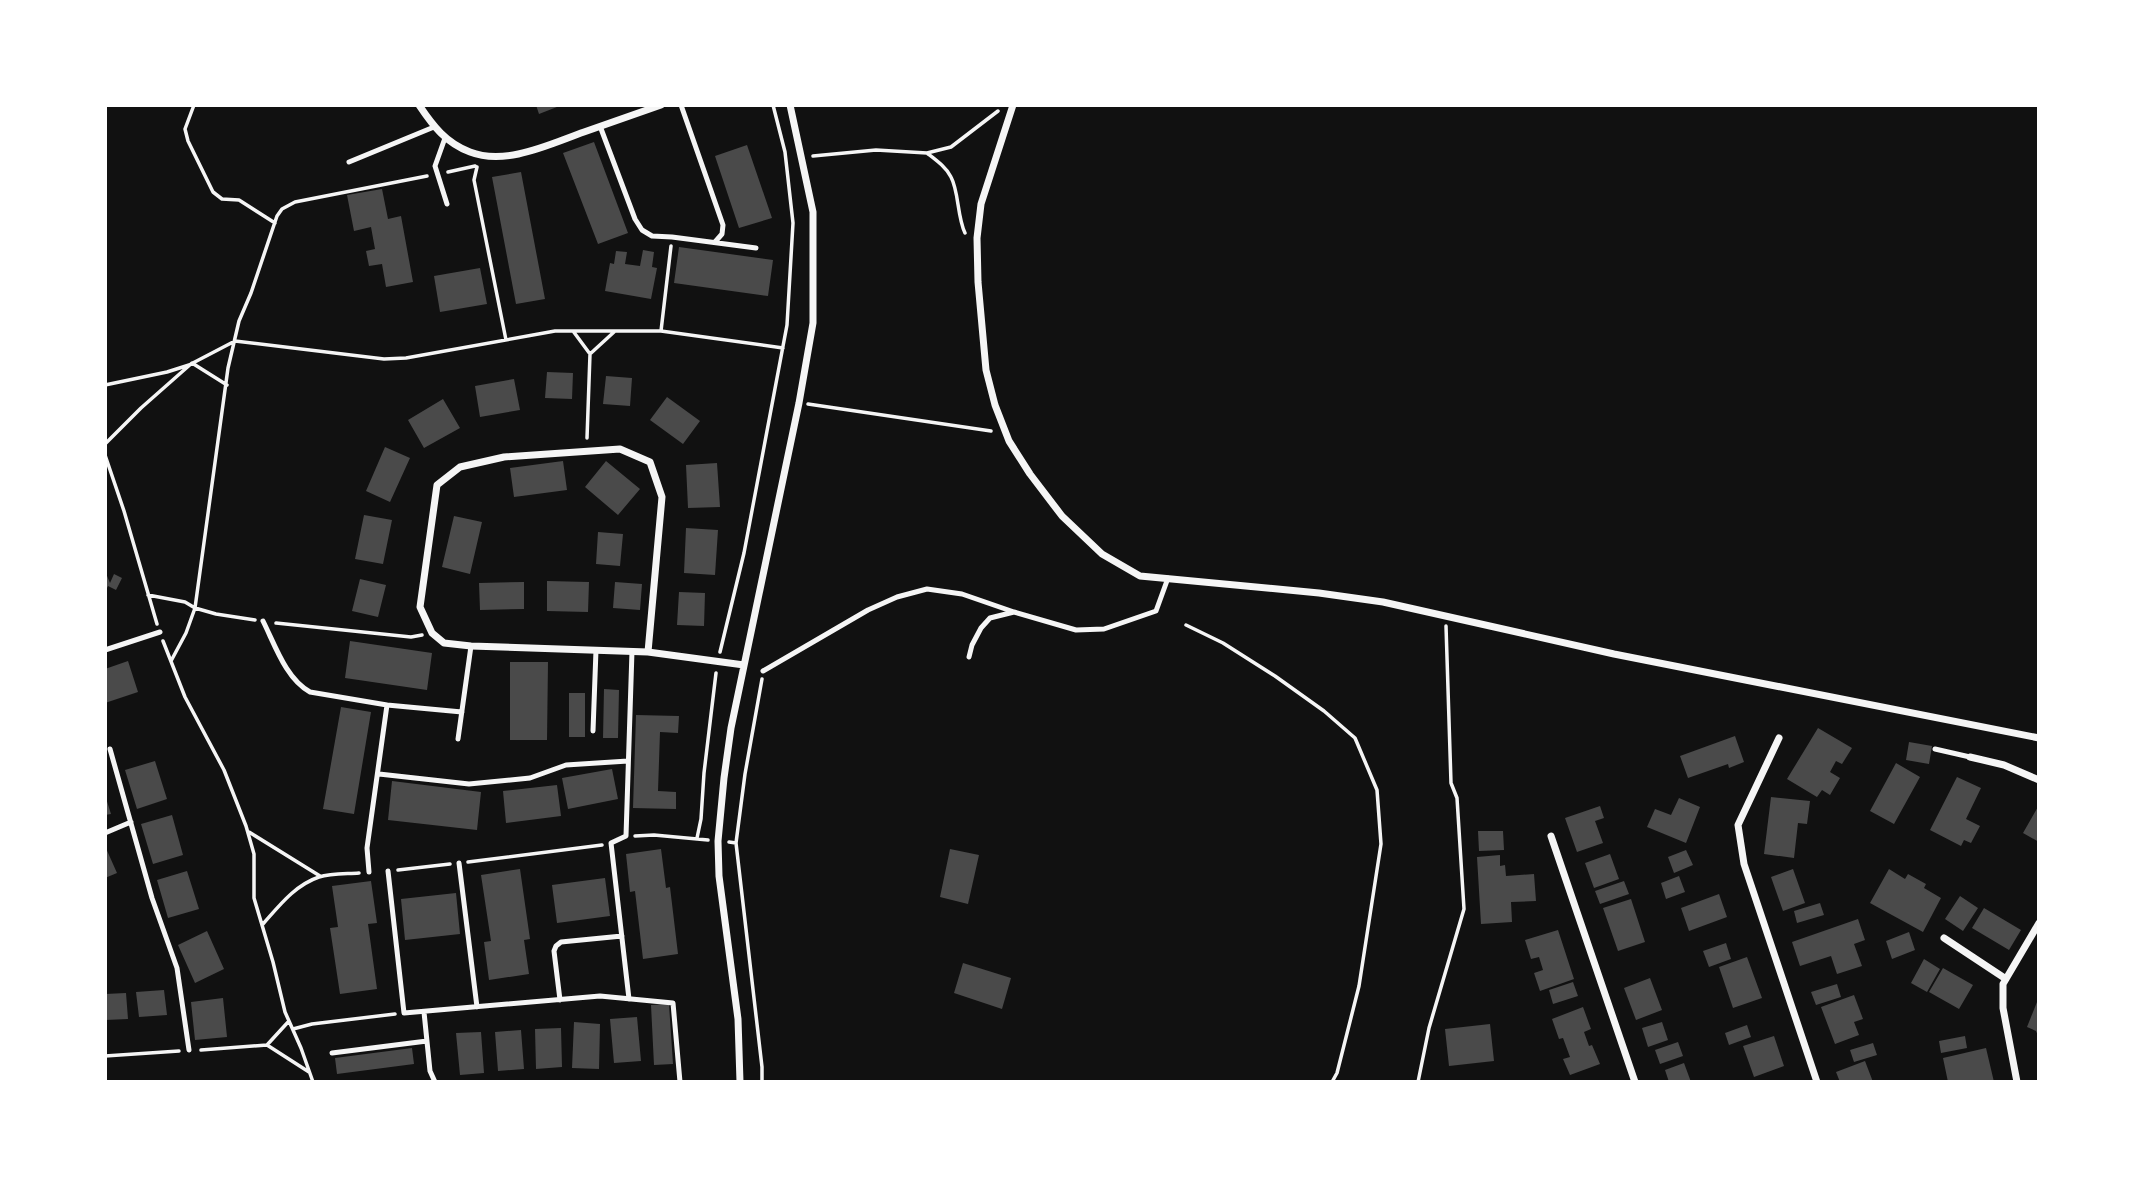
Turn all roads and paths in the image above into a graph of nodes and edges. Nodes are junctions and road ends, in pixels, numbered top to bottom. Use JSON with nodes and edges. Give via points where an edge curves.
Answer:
{"nodes":[{"id":1,"x":194,"y":105,"type":"edge"},
{"id":2,"x":419,"y":105,"type":"edge"},
{"id":3,"x":661,"y":105,"type":"edge"},
{"id":4,"x":681,"y":105,"type":"edge"},
{"id":5,"x":774,"y":105,"type":"edge"},
{"id":6,"x":790,"y":105,"type":"edge"},
{"id":7,"x":1005,"y":105,"type":"edge"},
{"id":8,"x":1013,"y":105,"type":"edge"},
{"id":9,"x":600,"y":126,"type":"junction"},
{"id":10,"x":434,"y":127,"type":"junction"},
{"id":11,"x":445,"y":138,"type":"junction"},
{"id":12,"x":927,"y":153,"type":"junction"},
{"id":13,"x":803,"y":157,"type":"junction"},
{"id":14,"x":349,"y":162,"type":"dead end"},
{"id":15,"x":437,"y":174,"type":"junction"},
{"id":16,"x":447,"y":204,"type":"dead end"},
{"id":17,"x":275,"y":223,"type":"junction"},
{"id":18,"x":967,"y":236,"type":"dead end"},
{"id":19,"x":672,"y":237,"type":"junction"},
{"id":20,"x":715,"y":242,"type":"junction"},
{"id":21,"x":756,"y":248,"type":"dead end"},
{"id":22,"x":573,"y":331,"type":"junction"},
{"id":23,"x":615,"y":331,"type":"junction"},
{"id":24,"x":661,"y":331,"type":"junction"},
{"id":25,"x":506,"y":340,"type":"junction"},
{"id":26,"x":235,"y":341,"type":"junction"},
{"id":27,"x":783,"y":348,"type":"junction"},
{"id":28,"x":590,"y":354,"type":"junction"},
{"id":29,"x":192,"y":363,"type":"junction"},
{"id":30,"x":105,"y":385,"type":"edge"},
{"id":31,"x":227,"y":386,"type":"junction"},
{"id":32,"x":799,"y":403,"type":"junction"},
{"id":33,"x":1006,"y":433,"type":"junction"},
{"id":34,"x":105,"y":444,"type":"edge"},
{"id":35,"x":587,"y":451,"type":"junction"},
{"id":36,"x":105,"y":455,"type":"edge"},
{"id":37,"x":1168,"y":579,"type":"junction"},
{"id":38,"x":148,"y":595,"type":"junction"},
{"id":39,"x":195,"y":608,"type":"junction"},
{"id":40,"x":1014,"y":612,"type":"junction"},
{"id":41,"x":1445,"y":616,"type":"junction"},
{"id":42,"x":262,"y":621,"type":"junction"},
{"id":43,"x":1186,"y":625,"type":"dead end"},
{"id":44,"x":160,"y":632,"type":"junction"},
{"id":45,"x":432,"y":633,"type":"junction"},
{"id":46,"x":471,"y":646,"type":"junction"},
{"id":47,"x":105,"y":650,"type":"edge"},
{"id":48,"x":596,"y":650,"type":"junction"},
{"id":49,"x":632,"y":651,"type":"junction"},
{"id":50,"x":648,"y":652,"type":"junction"},
{"id":51,"x":969,"y":657,"type":"dead end"},
{"id":52,"x":171,"y":661,"type":"junction"},
{"id":53,"x":717,"y":661,"type":"junction"},
{"id":54,"x":744,"y":665,"type":"junction"},
{"id":55,"x":763,"y":671,"type":"joint"},
{"id":56,"x":387,"y":705,"type":"junction"},
{"id":57,"x":462,"y":712,"type":"junction"},
{"id":58,"x":593,"y":731,"type":"dead end"},
{"id":59,"x":1779,"y":738,"type":"dead end"},
{"id":60,"x":2039,"y":738,"type":"edge"},
{"id":61,"x":458,"y":739,"type":"dead end"},
{"id":62,"x":110,"y":748,"type":"dead end"},
{"id":63,"x":1935,"y":749,"type":"dead end"},
{"id":64,"x":1970,"y":757,"type":"joint"},
{"id":65,"x":628,"y":761,"type":"junction"},
{"id":66,"x":379,"y":774,"type":"junction"},
{"id":67,"x":2039,"y":780,"type":"edge"},
{"id":68,"x":131,"y":822,"type":"junction"},
{"id":69,"x":247,"y":831,"type":"junction"},
{"id":70,"x":105,"y":832,"type":"edge"},
{"id":71,"x":626,"y":836,"type":"junction"},
{"id":72,"x":1551,"y":836,"type":"dead end"},
{"id":73,"x":697,"y":838,"type":"junction"},
{"id":74,"x":718,"y":841,"type":"junction"},
{"id":75,"x":736,"y":843,"type":"junction"},
{"id":76,"x":611,"y":844,"type":"junction"},
{"id":77,"x":459,"y":863,"type":"junction"},
{"id":78,"x":388,"y":871,"type":"joint"},
{"id":79,"x":369,"y":872,"type":"joint"},
{"id":80,"x":321,"y":876,"type":"junction"},
{"id":81,"x":2039,"y":923,"type":"edge"},
{"id":82,"x":262,"y":925,"type":"junction"},
{"id":83,"x":622,"y":936,"type":"junction"},
{"id":84,"x":1944,"y":938,"type":"dead end"},
{"id":85,"x":2006,"y":979,"type":"junction"},
{"id":86,"x":629,"y":999,"type":"junction"},
{"id":87,"x":560,"y":1000,"type":"junction"},
{"id":88,"x":477,"y":1007,"type":"junction"},
{"id":89,"x":424,"y":1012,"type":"junction"},
{"id":90,"x":404,"y":1013,"type":"junction"},
{"id":91,"x":293,"y":1029,"type":"junction"},
{"id":92,"x":427,"y":1041,"type":"junction"},
{"id":93,"x":267,"y":1045,"type":"dead end"},
{"id":94,"x":189,"y":1050,"type":"dead end"},
{"id":95,"x":332,"y":1053,"type":"dead end"},
{"id":96,"x":309,"y":1072,"type":"junction"},
{"id":97,"x":313,"y":1082,"type":"edge"},
{"id":98,"x":436,"y":1082,"type":"edge"},
{"id":99,"x":680,"y":1082,"type":"edge"},
{"id":100,"x":740,"y":1082,"type":"edge"},
{"id":101,"x":762,"y":1082,"type":"edge"},
{"id":102,"x":1332,"y":1082,"type":"edge"},
{"id":103,"x":1418,"y":1082,"type":"edge"},
{"id":104,"x":1635,"y":1082,"type":"edge"},
{"id":105,"x":1817,"y":1082,"type":"edge"},
{"id":106,"x":2017,"y":1082,"type":"edge"}],
"edges":[{"from":1,"to":17,"type":"path","via":[[185,129],[213,192],[222,200],[239,200]]},
{"from":2,"to":10,"type":"street"},
{"from":3,"to":9,"type":"street"},
{"from":4,"to":20,"type":"lane","via":[[723,225]]},
{"from":5,"to":27,"type":"path","via":[[793,223]]},
{"from":6,"to":13,"type":"street"},
{"from":7,"to":12,"type":"path","via":[[951,146]]},
{"from":8,"to":33,"type":"street","via":[[981,204],[977,238],[986,370]]},
{"from":9,"to":11,"type":"street","via":[[536,149],[489,157]]},
{"from":9,"to":19,"type":"lane","via":[[642,230],[652,236]]},
{"from":10,"to":11,"type":"street"},
{"from":10,"to":14,"type":"lane"},
{"from":11,"to":15,"type":"lane","via":[[435,166]]},
{"from":12,"to":13,"type":"path","via":[[876,150]]},
{"from":12,"to":18,"type":"path","via":[[952,179]]},
{"from":13,"to":32,"type":"street","via":[[813,212],[813,323]]},
{"from":15,"to":16,"type":"lane"},
{"from":15,"to":17,"type":"path","via":[[295,202],[282,209]]},
{"from":15,"to":25,"type":"path","via":[[477,166],[474,180]]},
{"from":17,"to":26,"type":"path"},
{"from":19,"to":20,"type":"lane"},
{"from":19,"to":24,"type":"path"},
{"from":20,"to":21,"type":"lane"},
{"from":22,"to":23,"type":"path"},
{"from":22,"to":25,"type":"path"},
{"from":22,"to":28,"type":"path"},
{"from":23,"to":24,"type":"path"},
{"from":23,"to":28,"type":"path"},
{"from":24,"to":27,"type":"path"},
{"from":25,"to":26,"type":"path","via":[[384,359]]},
{"from":26,"to":29,"type":"path"},
{"from":26,"to":31,"type":"path"},
{"from":27,"to":53,"type":"path","via":[[744,553]]},
{"from":28,"to":35,"type":"path"},
{"from":29,"to":30,"type":"path"},
{"from":29,"to":31,"type":"path"},
{"from":29,"to":34,"type":"path"},
{"from":31,"to":39,"type":"path"},
{"from":32,"to":33,"type":"path"},
{"from":32,"to":54,"type":"street"},
{"from":33,"to":37,"type":"street","via":[[1038,487],[1102,554],[1140,576]]},
{"from":35,"to":45,"type":"street","via":[[504,457],[460,467],[437,485],[420,607]]},
{"from":35,"to":50,"type":"street","via":[[620,449],[650,462],[663,497]]},
{"from":36,"to":38,"type":"path"},
{"from":37,"to":40,"type":"lane","via":[[1156,611],[1104,629],[1076,630]]},
{"from":37,"to":41,"type":"street","via":[[1383,602]]},
{"from":38,"to":39,"type":"path"},
{"from":38,"to":44,"type":"path"},
{"from":39,"to":42,"type":"path"},
{"from":39,"to":52,"type":"path"},
{"from":40,"to":51,"type":"lane","via":[[990,618]]},
{"from":40,"to":55,"type":"lane","via":[[962,594],[927,589],[868,610]]},
{"from":41,"to":60,"type":"street"},
{"from":41,"to":103,"type":"path","via":[[1451,783],[1457,797],[1464,909]]},
{"from":42,"to":45,"type":"path","via":[[411,637]]},
{"from":42,"to":56,"type":"lane","via":[[301,688]]},
{"from":43,"to":102,"type":"path","via":[[1275,676],[1355,738],[1377,790],[1381,845],[1360,986]]},
{"from":44,"to":47,"type":"lane"},
{"from":44,"to":52,"type":"path"},
{"from":45,"to":46,"type":"street","via":[[444,643]]},
{"from":46,"to":48,"type":"street"},
{"from":46,"to":57,"type":"lane"},
{"from":48,"to":49,"type":"street"},
{"from":48,"to":58,"type":"lane"},
{"from":49,"to":50,"type":"street"},
{"from":49,"to":65,"type":"lane"},
{"from":50,"to":53,"type":"street"},
{"from":52,"to":69,"type":"path","via":[[224,770]]},
{"from":53,"to":54,"type":"street"},
{"from":53,"to":73,"type":"path"},
{"from":54,"to":74,"type":"street"},
{"from":55,"to":75,"type":"path"},
{"from":56,"to":57,"type":"lane"},
{"from":56,"to":66,"type":"lane"},
{"from":57,"to":61,"type":"lane"},
{"from":59,"to":105,"type":"street","via":[[1738,825],[1744,864]]},
{"from":62,"to":68,"type":"lane"},
{"from":63,"to":64,"type":"lane"},
{"from":64,"to":67,"type":"street"},
{"from":65,"to":66,"type":"lane","via":[[566,765],[530,778],[469,784]]},
{"from":65,"to":71,"type":"lane"},
{"from":66,"to":79,"type":"lane"},
{"from":68,"to":70,"type":"lane"},
{"from":68,"to":94,"type":"lane","via":[[177,968]]},
{"from":69,"to":80,"type":"path"},
{"from":69,"to":82,"type":"path","via":[[254,854],[254,898]]},
{"from":71,"to":73,"type":"path"},
{"from":71,"to":76,"type":"lane"},
{"from":72,"to":104,"type":"street"},
{"from":73,"to":74,"type":"path"},
{"from":74,"to":75,"type":"path"},
{"from":74,"to":100,"type":"street","via":[[738,1019]]},
{"from":75,"to":101,"type":"path"},
{"from":76,"to":77,"type":"path"},
{"from":76,"to":83,"type":"lane"},
{"from":77,"to":78,"type":"path"},
{"from":77,"to":88,"type":"lane"},
{"from":78,"to":90,"type":"lane"},
{"from":79,"to":80,"type":"path"},
{"from":80,"to":82,"type":"path","via":[[301,886]]},
{"from":81,"to":85,"type":"street"},
{"from":82,"to":91,"type":"path"},
{"from":83,"to":86,"type":"lane"},
{"from":83,"to":87,"type":"lane","via":[[556,946]]},
{"from":84,"to":85,"type":"street"},
{"from":85,"to":106,"type":"street","via":[[2003,1008]]},
{"from":86,"to":87,"type":"lane"},
{"from":86,"to":99,"type":"lane","via":[[673,1003]]},
{"from":87,"to":88,"type":"lane"},
{"from":88,"to":89,"type":"lane"},
{"from":89,"to":90,"type":"lane"},
{"from":89,"to":92,"type":"lane"},
{"from":90,"to":91,"type":"path"},
{"from":91,"to":96,"type":"path"},
{"from":92,"to":95,"type":"lane"},
{"from":92,"to":98,"type":"lane","via":[[430,1071]]},
{"from":93,"to":96,"type":"path"},
{"from":96,"to":97,"type":"path"}]}
